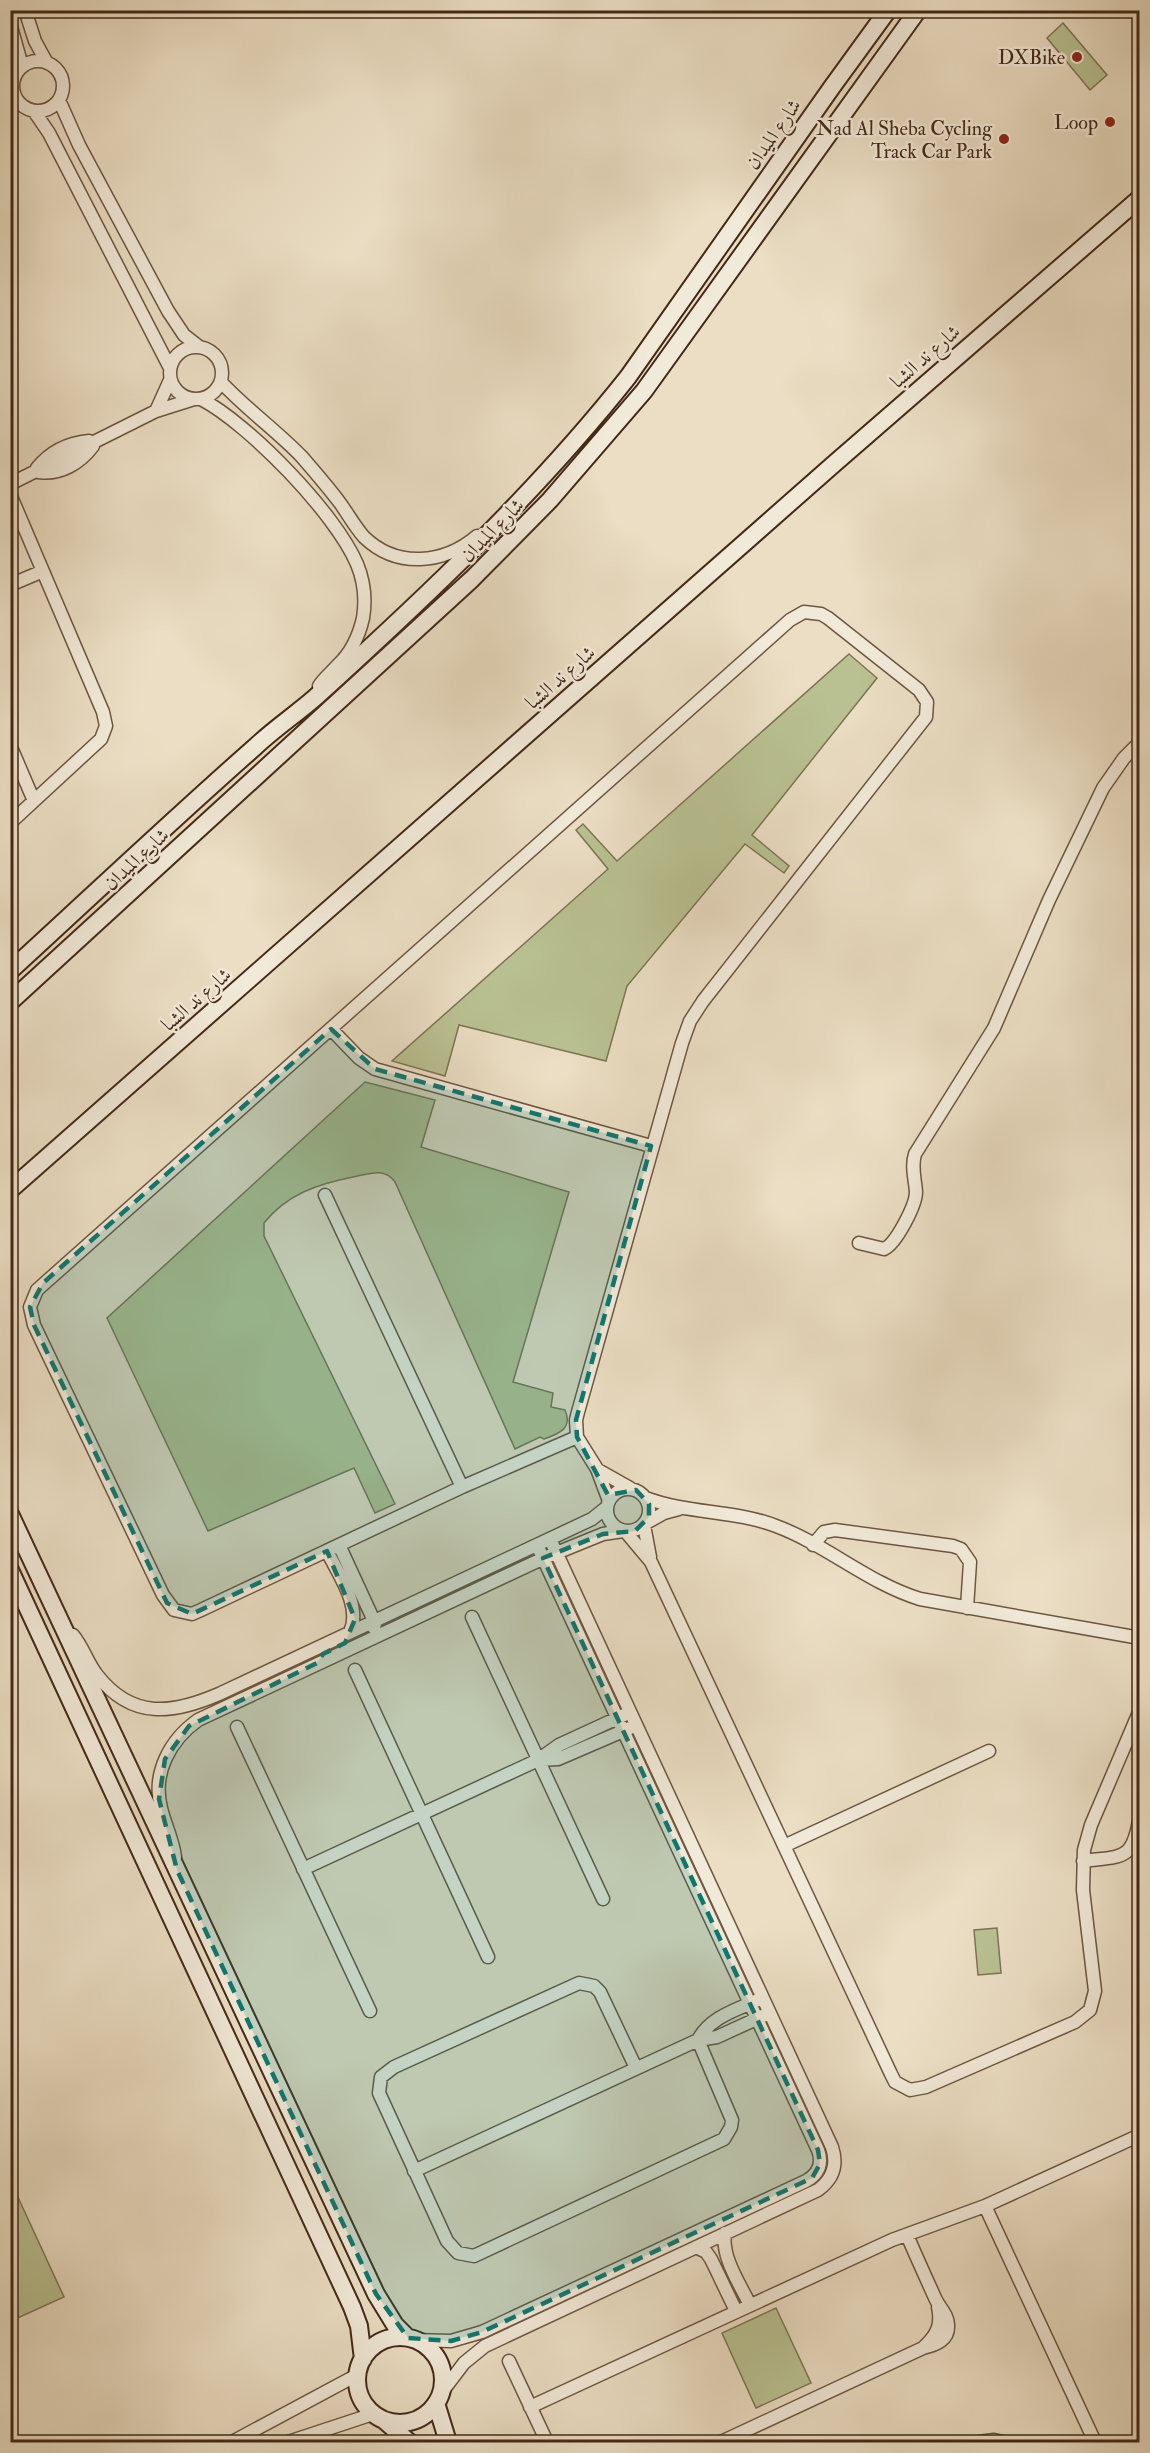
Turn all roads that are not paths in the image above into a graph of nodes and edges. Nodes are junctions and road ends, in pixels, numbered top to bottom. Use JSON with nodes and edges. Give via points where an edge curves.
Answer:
{"nodes":[{"id":1,"x":25,"y":10,"type":"edge"},
{"id":2,"x":888,"y":10,"type":"edge"},
{"id":3,"x":918,"y":10,"type":"edge"},
{"id":4,"x":10,"y":23,"type":"edge"},
{"id":5,"x":47,"y":63,"type":"junction"},
{"id":6,"x":22,"y":66,"type":"junction"},
{"id":7,"x":12,"y":77,"type":"edge"},
{"id":8,"x":59,"y":100,"type":"junction"},
{"id":9,"x":15,"y":102,"type":"edge"},
{"id":10,"x":34,"y":111,"type":"junction"},
{"id":11,"x":1140,"y":198,"type":"edge"},
{"id":12,"x":198,"y":346,"type":"junction"},
{"id":13,"x":170,"y":374,"type":"junction"},
{"id":14,"x":221,"y":382,"type":"junction"},
{"id":15,"x":197,"y":399,"type":"junction"},
{"id":16,"x":156,"y":411,"type":"junction"},
{"id":17,"x":10,"y":484,"type":"edge"},
{"id":18,"x":10,"y":494,"type":"edge"},
{"id":19,"x":518,"y":505,"type":"junction"},
{"id":20,"x":43,"y":571,"type":"junction"},
{"id":21,"x":10,"y":585,"type":"edge"},
{"id":22,"x":316,"y":696,"type":"junction"},
{"id":23,"x":1140,"y":742,"type":"edge"},
{"id":24,"x":10,"y":745,"type":"edge"},
{"id":25,"x":34,"y":801,"type":"junction"},
{"id":26,"x":10,"y":823,"type":"edge"},
{"id":27,"x":10,"y":971,"type":"edge"},
{"id":28,"x":10,"y":1002,"type":"edge"},
{"id":29,"x":331,"y":1029,"type":"junction"},
{"id":30,"x":651,"y":1146,"type":"junction"},
{"id":31,"x":10,"y":1190,"type":"edge"},
{"id":32,"x":325,"y":1195,"type":"dead end"},
{"id":33,"x":859,"y":1243,"type":"dead end"},
{"id":34,"x":577,"y":1437,"type":"junction"},
{"id":35,"x":597,"y":1469,"type":"junction"},
{"id":36,"x":462,"y":1487,"type":"junction"},
{"id":37,"x":630,"y":1488,"type":"junction"},
{"id":38,"x":646,"y":1498,"type":"junction"},
{"id":39,"x":608,"y":1504,"type":"junction"},
{"id":40,"x":683,"y":1508,"type":"junction"},
{"id":41,"x":10,"y":1514,"type":"edge"},
{"id":42,"x":645,"y":1524,"type":"junction"},
{"id":43,"x":624,"y":1531,"type":"junction"},
{"id":44,"x":550,"y":1539,"type":"junction"},
{"id":45,"x":339,"y":1545,"type":"junction"},
{"id":46,"x":537,"y":1545,"type":"junction"},
{"id":47,"x":813,"y":1545,"type":"junction"},
{"id":48,"x":327,"y":1551,"type":"junction"},
{"id":49,"x":556,"y":1553,"type":"junction"},
{"id":50,"x":544,"y":1558,"type":"junction"},
{"id":51,"x":651,"y":1562,"type":"junction"},
{"id":52,"x":10,"y":1570,"type":"edge"},
{"id":53,"x":966,"y":1608,"type":"junction"},
{"id":54,"x":472,"y":1617,"type":"dead end"},
{"id":55,"x":375,"y":1621,"type":"junction"},
{"id":56,"x":63,"y":1626,"type":"junction"},
{"id":57,"x":350,"y":1632,"type":"junction"},
{"id":58,"x":1140,"y":1638,"type":"edge"},
{"id":59,"x":318,"y":1662,"type":"junction"},
{"id":60,"x":354,"y":1670,"type":"dead end"},
{"id":61,"x":1140,"y":1710,"type":"edge"},
{"id":62,"x":625,"y":1715,"type":"junction"},
{"id":63,"x":237,"y":1727,"type":"dead end"},
{"id":64,"x":630,"y":1727,"type":"junction"},
{"id":65,"x":1135,"y":1734,"type":"edge"},
{"id":66,"x":989,"y":1751,"type":"dead end"},
{"id":67,"x":538,"y":1760,"type":"junction"},
{"id":68,"x":421,"y":1814,"type":"junction"},
{"id":69,"x":1140,"y":1815,"type":"edge"},
{"id":70,"x":784,"y":1846,"type":"junction"},
{"id":71,"x":1083,"y":1861,"type":"junction"},
{"id":72,"x":303,"y":1869,"type":"junction"},
{"id":73,"x":177,"y":1870,"type":"junction"},
{"id":74,"x":603,"y":1899,"type":"dead end"},
{"id":75,"x":488,"y":1957,"type":"dead end"},
{"id":76,"x":763,"y":1998,"type":"junction"},
{"id":77,"x":751,"y":2004,"type":"junction"},
{"id":78,"x":370,"y":2011,"type":"dead end"},
{"id":79,"x":770,"y":2013,"type":"junction"},
{"id":80,"x":758,"y":2019,"type":"junction"},
{"id":81,"x":698,"y":2040,"type":"junction"},
{"id":82,"x":636,"y":2068,"type":"junction"},
{"id":83,"x":1140,"y":2135,"type":"edge"},
{"id":84,"x":414,"y":2171,"type":"junction"},
{"id":85,"x":985,"y":2206,"type":"junction"},
{"id":86,"x":725,"y":2233,"type":"junction"},
{"id":87,"x":907,"y":2235,"type":"junction"},
{"id":88,"x":696,"y":2247,"type":"junction"},
{"id":89,"x":750,"y":2305,"type":"junction"},
{"id":90,"x":736,"y":2311,"type":"junction"},
{"id":91,"x":410,"y":2339,"type":"junction"},
{"id":92,"x":363,"y":2359,"type":"junction"},
{"id":93,"x":509,"y":2361,"type":"dead end"},
{"id":94,"x":357,"y":2375,"type":"junction"},
{"id":95,"x":438,"y":2399,"type":"junction"},
{"id":96,"x":530,"y":2407,"type":"junction"},
{"id":97,"x":379,"y":2417,"type":"junction"},
{"id":98,"x":232,"y":2442,"type":"edge"},
{"id":99,"x":288,"y":2442,"type":"edge"},
{"id":100,"x":409,"y":2442,"type":"edge"},
{"id":101,"x":448,"y":2442,"type":"edge"},
{"id":102,"x":547,"y":2442,"type":"edge"},
{"id":103,"x":721,"y":2442,"type":"edge"},
{"id":104,"x":979,"y":2442,"type":"edge"},
{"id":105,"x":1003,"y":2442,"type":"edge"},
{"id":106,"x":1095,"y":2442,"type":"edge"}],
"edges":[{"from":1,"to":5,"type":"street"},
{"from":2,"to":19,"type":"street","name":"شارع الميدان","via":[[628,377]]},
{"from":3,"to":28,"type":"street","name":"شارع الميدان","via":[[644,391],[544,507],[463,587]]},
{"from":4,"to":6,"type":"street"},
{"from":5,"to":6,"type":"street","via":[[34,61]]},
{"from":5,"to":8,"type":"street","via":[[61,76],[63,89]]},
{"from":6,"to":7,"type":"street"},
{"from":7,"to":9,"type":"street"},
{"from":8,"to":10,"type":"street","via":[[51,108]]},
{"from":8,"to":12,"type":"street","via":[[168,311],[184,335]]},
{"from":9,"to":10,"type":"street"},
{"from":10,"to":13,"type":"street","via":[[77,187]]},
{"from":11,"to":31,"type":"street","name":"شارع ند الشبا"},
{"from":12,"to":13,"type":"street","via":[[180,352]]},
{"from":12,"to":14,"type":"street","via":[[210,350],[218,359]]},
{"from":13,"to":15,"type":"street","via":[[177,391]]},
{"from":13,"to":16,"type":"street"},
{"from":14,"to":15,"type":"street","via":[[211,395]]},
{"from":14,"to":19,"type":"street","via":[[300,455],[364,537],[388,552],[425,559],[452,553]]},
{"from":15,"to":16,"type":"street"},
{"from":15,"to":22,"type":"street","via":[[226,416],[287,471],[326,516],[358,565],[365,597],[360,629],[351,649],[325,678]]},
{"from":16,"to":17,"type":"street"},
{"from":18,"to":20,"type":"street"},
{"from":19,"to":22,"type":"street","name":"شارع الميدان"},
{"from":20,"to":21,"type":"street"},
{"from":20,"to":25,"type":"street","via":[[106,726],[101,739]]},
{"from":22,"to":27,"type":"street","name":"شارع الميدان"},
{"from":23,"to":33,"type":"street","via":[[1104,788],[1049,900],[994,1028],[915,1154],[915,1198],[895,1241],[879,1250]]},
{"from":24,"to":25,"type":"street"},
{"from":25,"to":26,"type":"street"},
{"from":29,"to":30,"type":"street","via":[[375,1069]]},
{"from":29,"to":30,"type":"street","via":[[790,620],[804,612],[821,614],[918,690],[927,702],[926,717],[696,1010]]},
{"from":29,"to":48,"type":"street","via":[[43,1283],[30,1307],[163,1595],[174,1610],[192,1614]]},
{"from":30,"to":34,"type":"street","via":[[578,1412]]},
{"from":32,"to":36,"type":"street"},
{"from":34,"to":35,"type":"street"},
{"from":34,"to":36,"type":"street"},
{"from":35,"to":37,"type":"street"},
{"from":35,"to":39,"type":"street"},
{"from":36,"to":45,"type":"street"},
{"from":37,"to":38,"type":"street"},
{"from":37,"to":39,"type":"street","via":[[617,1491]]},
{"from":38,"to":40,"type":"street"},
{"from":38,"to":42,"type":"street","via":[[650,1510]]},
{"from":39,"to":43,"type":"street","via":[[610,1522]]},
{"from":39,"to":44,"type":"street","via":[[592,1519]]},
{"from":40,"to":42,"type":"street"},
{"from":40,"to":47,"type":"street","via":[[768,1523]]},
{"from":41,"to":56,"type":"street"},
{"from":42,"to":43,"type":"street","via":[[636,1531]]},
{"from":42,"to":51,"type":"street"},
{"from":43,"to":49,"type":"street","via":[[603,1534]]},
{"from":43,"to":51,"type":"street"},
{"from":44,"to":46,"type":"street"},
{"from":44,"to":49,"type":"street"},
{"from":45,"to":48,"type":"street"},
{"from":45,"to":55,"type":"street"},
{"from":46,"to":50,"type":"street"},
{"from":46,"to":55,"type":"street"},
{"from":47,"to":53,"type":"street","via":[[908,1595]]},
{"from":47,"to":53,"type":"street","via":[[824,1532],[835,1530],[961,1549],[970,1562]]},
{"from":48,"to":57,"type":"street","via":[[353,1606]]},
{"from":49,"to":50,"type":"street"},
{"from":49,"to":62,"type":"street"},
{"from":50,"to":59,"type":"street"},
{"from":50,"to":62,"type":"street"},
{"from":51,"to":70,"type":"street"},
{"from":52,"to":92,"type":"street","via":[[352,2307],[361,2335]]},
{"from":53,"to":58,"type":"street"},
{"from":54,"to":67,"type":"street"},
{"from":55,"to":57,"type":"street"},
{"from":55,"to":59,"type":"street","via":[[372,1630],[325,1652]]},
{"from":56,"to":57,"type":"street","via":[[76,1638],[96,1673],[110,1688],[134,1704],[166,1710],[188,1707],[219,1694]]},
{"from":56,"to":73,"type":"street"},
{"from":59,"to":73,"type":"street","via":[[207,1714],[189,1726],[170,1749],[161,1770],[159,1799],[173,1841]]},
{"from":60,"to":68,"type":"street"},
{"from":61,"to":65,"type":"street"},
{"from":62,"to":64,"type":"street"},
{"from":62,"to":67,"type":"street","via":[[559,1745]]},
{"from":63,"to":72,"type":"street"},
{"from":64,"to":67,"type":"street","via":[[558,1759]]},
{"from":64,"to":76,"type":"street"},
{"from":64,"to":77,"type":"street"},
{"from":65,"to":71,"type":"street","via":[[1091,1825]]},
{"from":66,"to":70,"type":"street"},
{"from":67,"to":68,"type":"street"},
{"from":67,"to":74,"type":"street"},
{"from":68,"to":72,"type":"street"},
{"from":68,"to":75,"type":"street"},
{"from":69,"to":71,"type":"street","via":[[1129,1851]]},
{"from":70,"to":71,"type":"street","via":[[895,2082],[910,2090],[926,2087],[1075,2022],[1090,2010],[1095,1991]]},
{"from":72,"to":78,"type":"street"},
{"from":73,"to":91,"type":"street","via":[[376,2294],[395,2325]]},
{"from":76,"to":77,"type":"street"},
{"from":76,"to":79,"type":"street"},
{"from":77,"to":80,"type":"street"},
{"from":77,"to":81,"type":"street","via":[[714,2021]]},
{"from":79,"to":80,"type":"street"},
{"from":79,"to":86,"type":"street","via":[[832,2147],[834,2172],[818,2190]]},
{"from":80,"to":81,"type":"street","via":[[717,2037]]},
{"from":80,"to":91,"type":"street","via":[[818,2150],[820,2164],[812,2178],[482,2332],[451,2341]]},
{"from":81,"to":82,"type":"street"},
{"from":81,"to":84,"type":"street","via":[[732,2120],[724,2139],[481,2253],[465,2256],[451,2248]]},
{"from":82,"to":84,"type":"street"},
{"from":82,"to":84,"type":"street","via":[[600,1992],[594,1986],[579,1983],[404,2062],[381,2077],[379,2093]]},
{"from":83,"to":85,"type":"street"},
{"from":85,"to":87,"type":"street"},
{"from":85,"to":106,"type":"street"},
{"from":86,"to":88,"type":"street"},
{"from":86,"to":89,"type":"street","via":[[725,2251]]},
{"from":87,"to":89,"type":"street"},
{"from":87,"to":103,"type":"street","via":[[947,2319],[948,2330],[938,2344]]},
{"from":88,"to":90,"type":"street","via":[[711,2259]]},
{"from":88,"to":95,"type":"street","via":[[484,2346],[464,2363]]},
{"from":89,"to":90,"type":"street"},
{"from":90,"to":96,"type":"street"},
{"from":91,"to":92,"type":"street","via":[[397,2337],[377,2344]]},
{"from":91,"to":95,"type":"street","via":[[423,2344],[438,2362],[442,2385]]},
{"from":92,"to":94,"type":"street"},
{"from":93,"to":96,"type":"street"},
{"from":94,"to":97,"type":"street","via":[[360,2397]]},
{"from":94,"to":98,"type":"street"},
{"from":95,"to":97,"type":"street","via":[[414,2421],[395,2423]]},
{"from":95,"to":101,"type":"street"},
{"from":96,"to":102,"type":"street"},
{"from":97,"to":99,"type":"street"},
{"from":97,"to":100,"type":"street"},
{"from":104,"to":105,"type":"street"}]}
